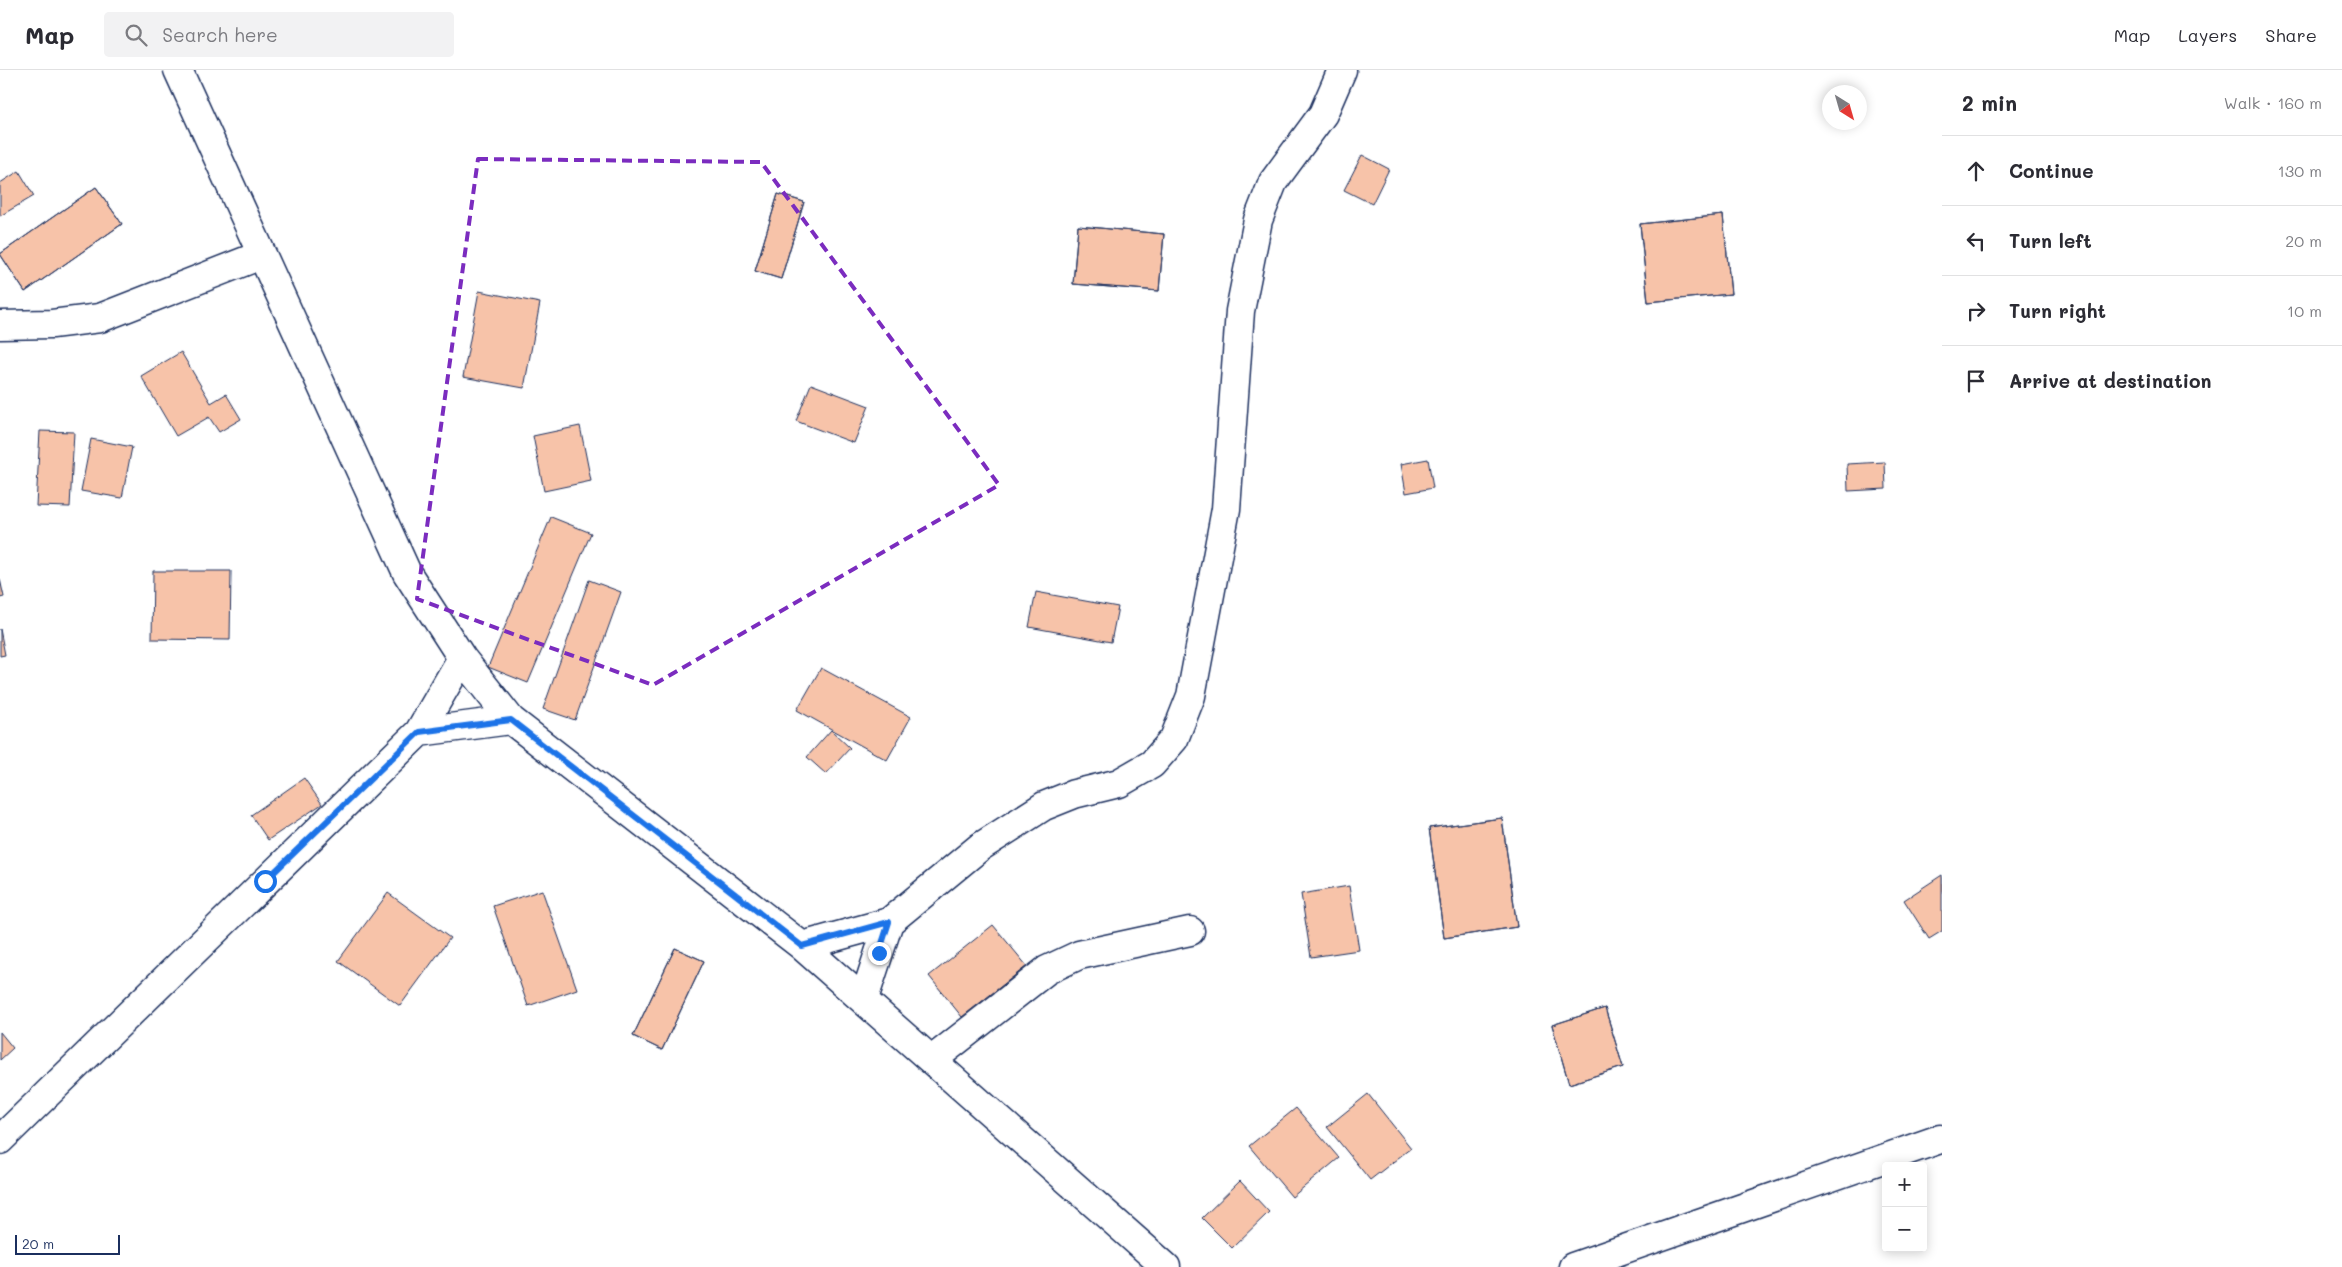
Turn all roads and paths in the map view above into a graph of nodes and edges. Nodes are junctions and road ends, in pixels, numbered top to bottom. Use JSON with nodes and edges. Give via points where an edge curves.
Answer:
{"nodes":[{"id":1,"x":178,"y":70,"type":"edge"},
{"id":2,"x":1342,"y":70,"type":"edge"},
{"id":3,"x":261,"y":255,"type":"junction"},
{"id":4,"x":0,"y":325,"type":"edge"},
{"id":5,"x":462,"y":658,"type":"junction"},
{"id":6,"x":511,"y":720,"type":"junction"},
{"id":7,"x":419,"y":732,"type":"junction"},
{"id":8,"x":889,"y":922,"type":"junction"},
{"id":9,"x":1190,"y":931,"type":"dead end"},
{"id":10,"x":802,"y":946,"type":"junction"},
{"id":11,"x":864,"y":999,"type":"junction"},
{"id":12,"x":932,"y":1060,"type":"junction"},
{"id":13,"x":1940,"y":1139,"type":"dead end"},
{"id":14,"x":0,"y":1140,"type":"edge"},
{"id":15,"x":1166,"y":1267,"type":"edge"},
{"id":16,"x":1573,"y":1267,"type":"edge"}],
"edges":[{"from":1,"to":3,"type":"street"},
{"from":2,"to":8,"type":"street","via":[[1323,114],[1273,182],[1258,220],[1240,311],[1226,509],[1191,696],[1174,739],[1152,764],[1119,783],[1074,794],[1044,806],[988,842]]},
{"from":3,"to":4,"type":"street","via":[[100,318],[52,324]]},
{"from":3,"to":5,"type":"street","via":[[407,573]]},
{"from":5,"to":6,"type":"street"},
{"from":5,"to":7,"type":"street"},
{"from":6,"to":7,"type":"street"},
{"from":6,"to":10,"type":"street"},
{"from":7,"to":14,"type":"street"},
{"from":8,"to":10,"type":"street"},
{"from":8,"to":11,"type":"street"},
{"from":9,"to":12,"type":"street","via":[[1079,955],[1047,970]]},
{"from":10,"to":11,"type":"street"},
{"from":11,"to":12,"type":"street"},
{"from":12,"to":15,"type":"street"},
{"from":13,"to":16,"type":"street"}]}
